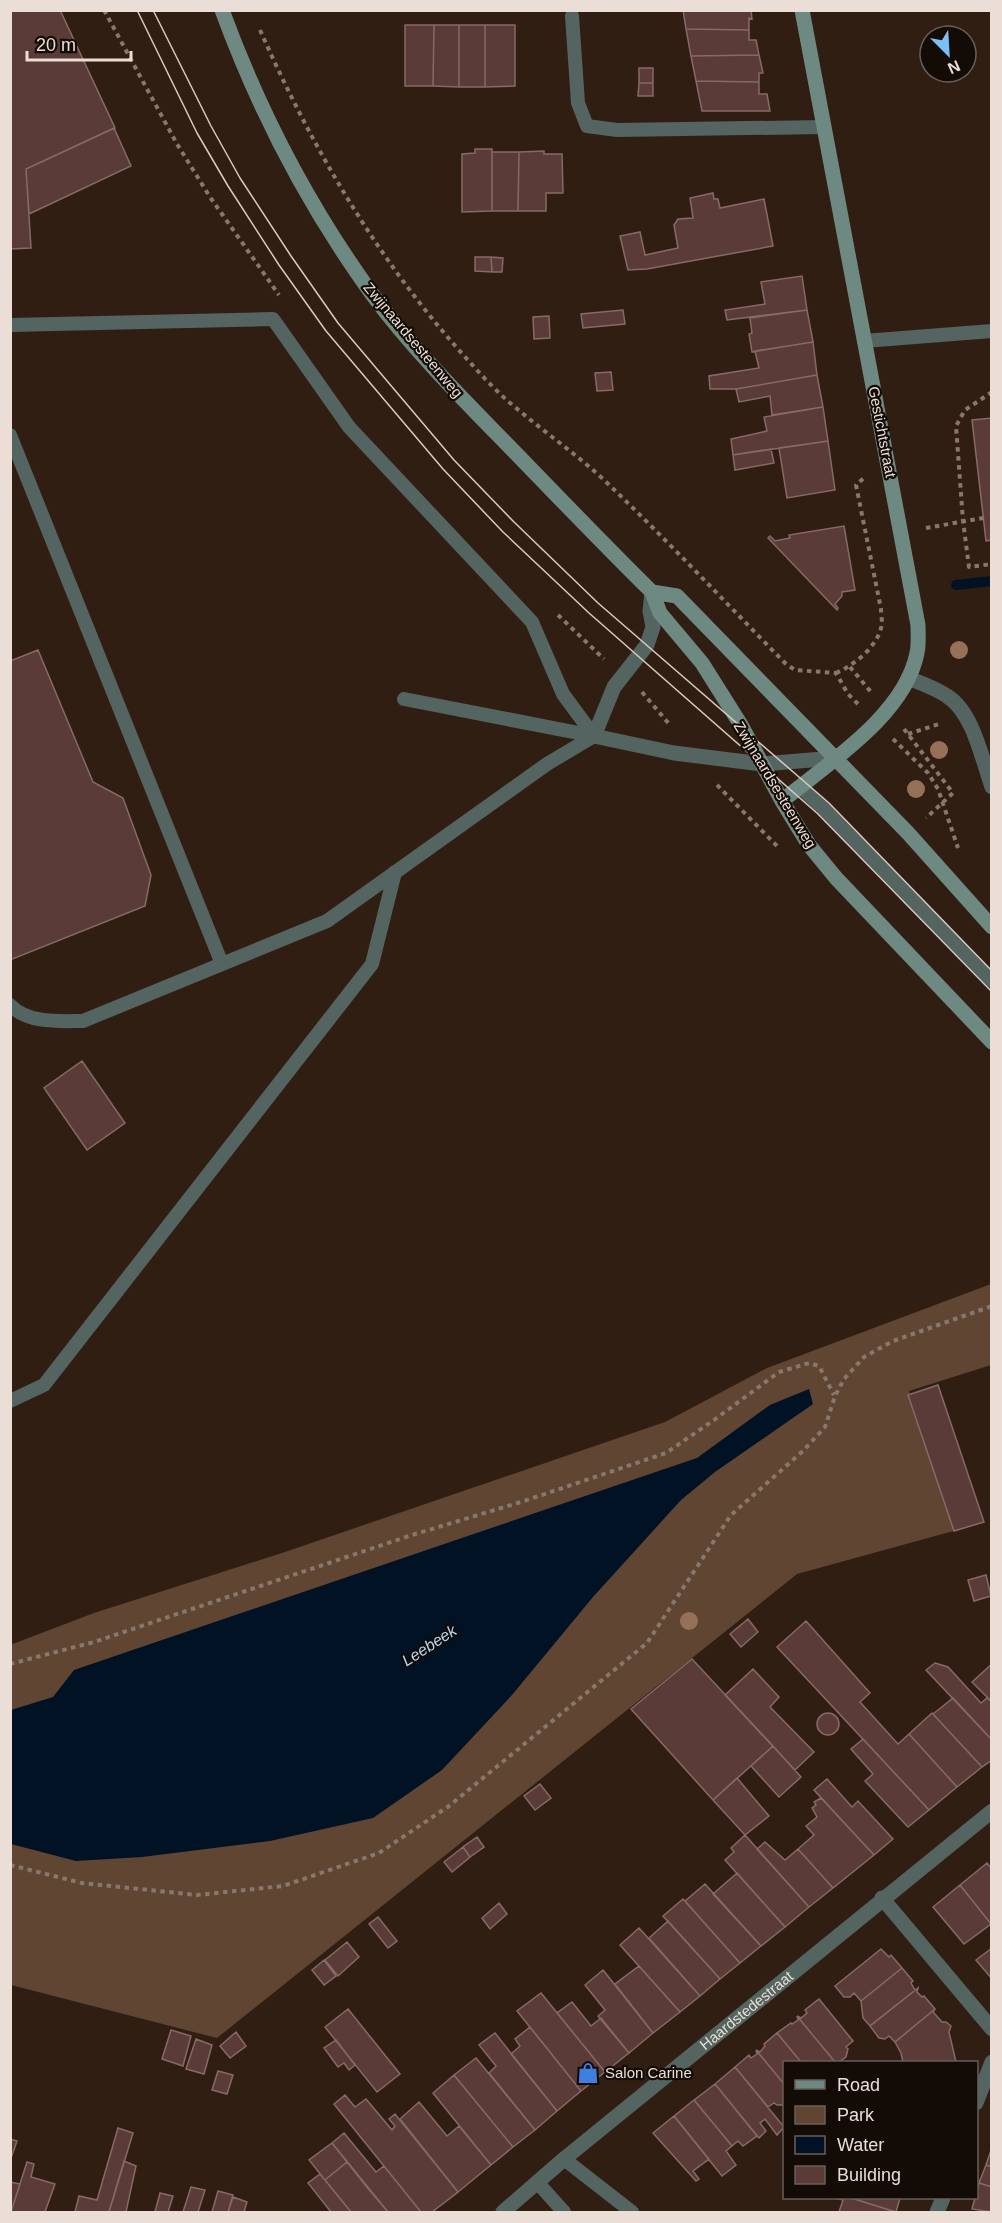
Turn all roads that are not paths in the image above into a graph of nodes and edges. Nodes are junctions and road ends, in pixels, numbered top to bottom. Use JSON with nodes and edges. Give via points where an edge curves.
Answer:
{"nodes":[{"id":1,"x":222,"y":10,"type":"edge"},
{"id":2,"x":802,"y":10,"type":"edge"},
{"id":3,"x":572,"y":16,"type":"dead end"},
{"id":4,"x":824,"y":127,"type":"junction"},
{"id":5,"x":10,"y":325,"type":"edge"},
{"id":6,"x":992,"y":331,"type":"edge"},
{"id":7,"x":864,"y":341,"type":"junction"},
{"id":8,"x":10,"y":435,"type":"edge"},
{"id":9,"x":652,"y":592,"type":"junction"},
{"id":10,"x":909,"y":678,"type":"junction"},
{"id":11,"x":404,"y":699,"type":"dead end"},
{"id":12,"x":594,"y":736,"type":"junction"},
{"id":13,"x":835,"y":758,"type":"junction"},
{"id":14,"x":762,"y":764,"type":"junction"},
{"id":15,"x":800,"y":787,"type":"junction"},
{"id":16,"x":992,"y":787,"type":"edge"},
{"id":17,"x":782,"y":801,"type":"junction"},
{"id":18,"x":395,"y":872,"type":"junction"},
{"id":19,"x":992,"y":927,"type":"edge"},
{"id":20,"x":222,"y":964,"type":"junction"},
{"id":21,"x":992,"y":981,"type":"edge"},
{"id":22,"x":10,"y":1005,"type":"edge"},
{"id":23,"x":992,"y":1042,"type":"edge"},
{"id":24,"x":10,"y":1401,"type":"edge"},
{"id":25,"x":992,"y":1811,"type":"edge"},
{"id":26,"x":882,"y":1898,"type":"junction"},
{"id":27,"x":992,"y":2029,"type":"edge"},
{"id":28,"x":992,"y":2062,"type":"edge"},
{"id":29,"x":978,"y":2098,"type":"edge"},
{"id":30,"x":564,"y":2159,"type":"junction"},
{"id":31,"x":537,"y":2182,"type":"junction"},
{"id":32,"x":503,"y":2212,"type":"edge"},
{"id":33,"x":564,"y":2212,"type":"edge"},
{"id":34,"x":632,"y":2212,"type":"edge"}],
"edges":[{"from":1,"to":9,"type":"street","name":"Zwijnaardsesteenweg","via":[[258,101],[283,150],[373,296],[434,368]]},
{"from":2,"to":4,"type":"street","name":"Gestichtstraat"},
{"from":3,"to":4,"type":"lane","via":[[578,103],[587,126],[617,130]]},
{"from":4,"to":7,"type":"street","name":"Gestichtstraat"},
{"from":5,"to":12,"type":"lane","via":[[273,319],[349,427],[531,622],[563,694]]},
{"from":6,"to":7,"type":"lane"},
{"from":7,"to":10,"type":"street","name":"Gestichtstraat","via":[[918,625],[917,652]]},
{"from":8,"to":20,"type":"lane"},
{"from":9,"to":12,"type":"street","via":[[653,627],[647,645],[614,687]]},
{"from":9,"to":13,"type":"street","via":[[677,596]]},
{"from":9,"to":14,"type":"street","name":"Zwijnaardsesteenweg","via":[[660,613],[702,663]]},
{"from":10,"to":13,"type":"street","name":"Gestichtstraat","via":[[896,701],[876,723]]},
{"from":10,"to":16,"type":"street","via":[[961,706]]},
{"from":11,"to":12,"type":"lane"},
{"from":12,"to":14,"type":"street","via":[[674,753]]},
{"from":12,"to":18,"type":"lane","via":[[547,764]]},
{"from":13,"to":14,"type":"street"},
{"from":13,"to":15,"type":"street","name":"Gestichtstraat"},
{"from":13,"to":19,"type":"street"},
{"from":14,"to":17,"type":"street","name":"Zwijnaardsesteenweg"},
{"from":15,"to":17,"type":"street","name":"Gestichtstraat"},
{"from":15,"to":21,"type":"lane"},
{"from":17,"to":23,"type":"street","name":"Zwijnaardsesteenweg","via":[[809,845],[836,878]]},
{"from":18,"to":20,"type":"lane","via":[[327,921]]},
{"from":18,"to":24,"type":"lane","via":[[372,964],[44,1385]]},
{"from":20,"to":22,"type":"lane","via":[[83,1021],[45,1021]]},
{"from":25,"to":26,"type":"street","name":"Haardstedestraat"},
{"from":26,"to":27,"type":"street"},
{"from":26,"to":30,"type":"street","name":"Haardstedestraat"},
{"from":28,"to":29,"type":"street"},
{"from":30,"to":31,"type":"street","name":"Haardstedestraat"},
{"from":30,"to":34,"type":"lane"},
{"from":31,"to":32,"type":"street","name":"Haardstedestraat"},
{"from":31,"to":33,"type":"lane"}]}
